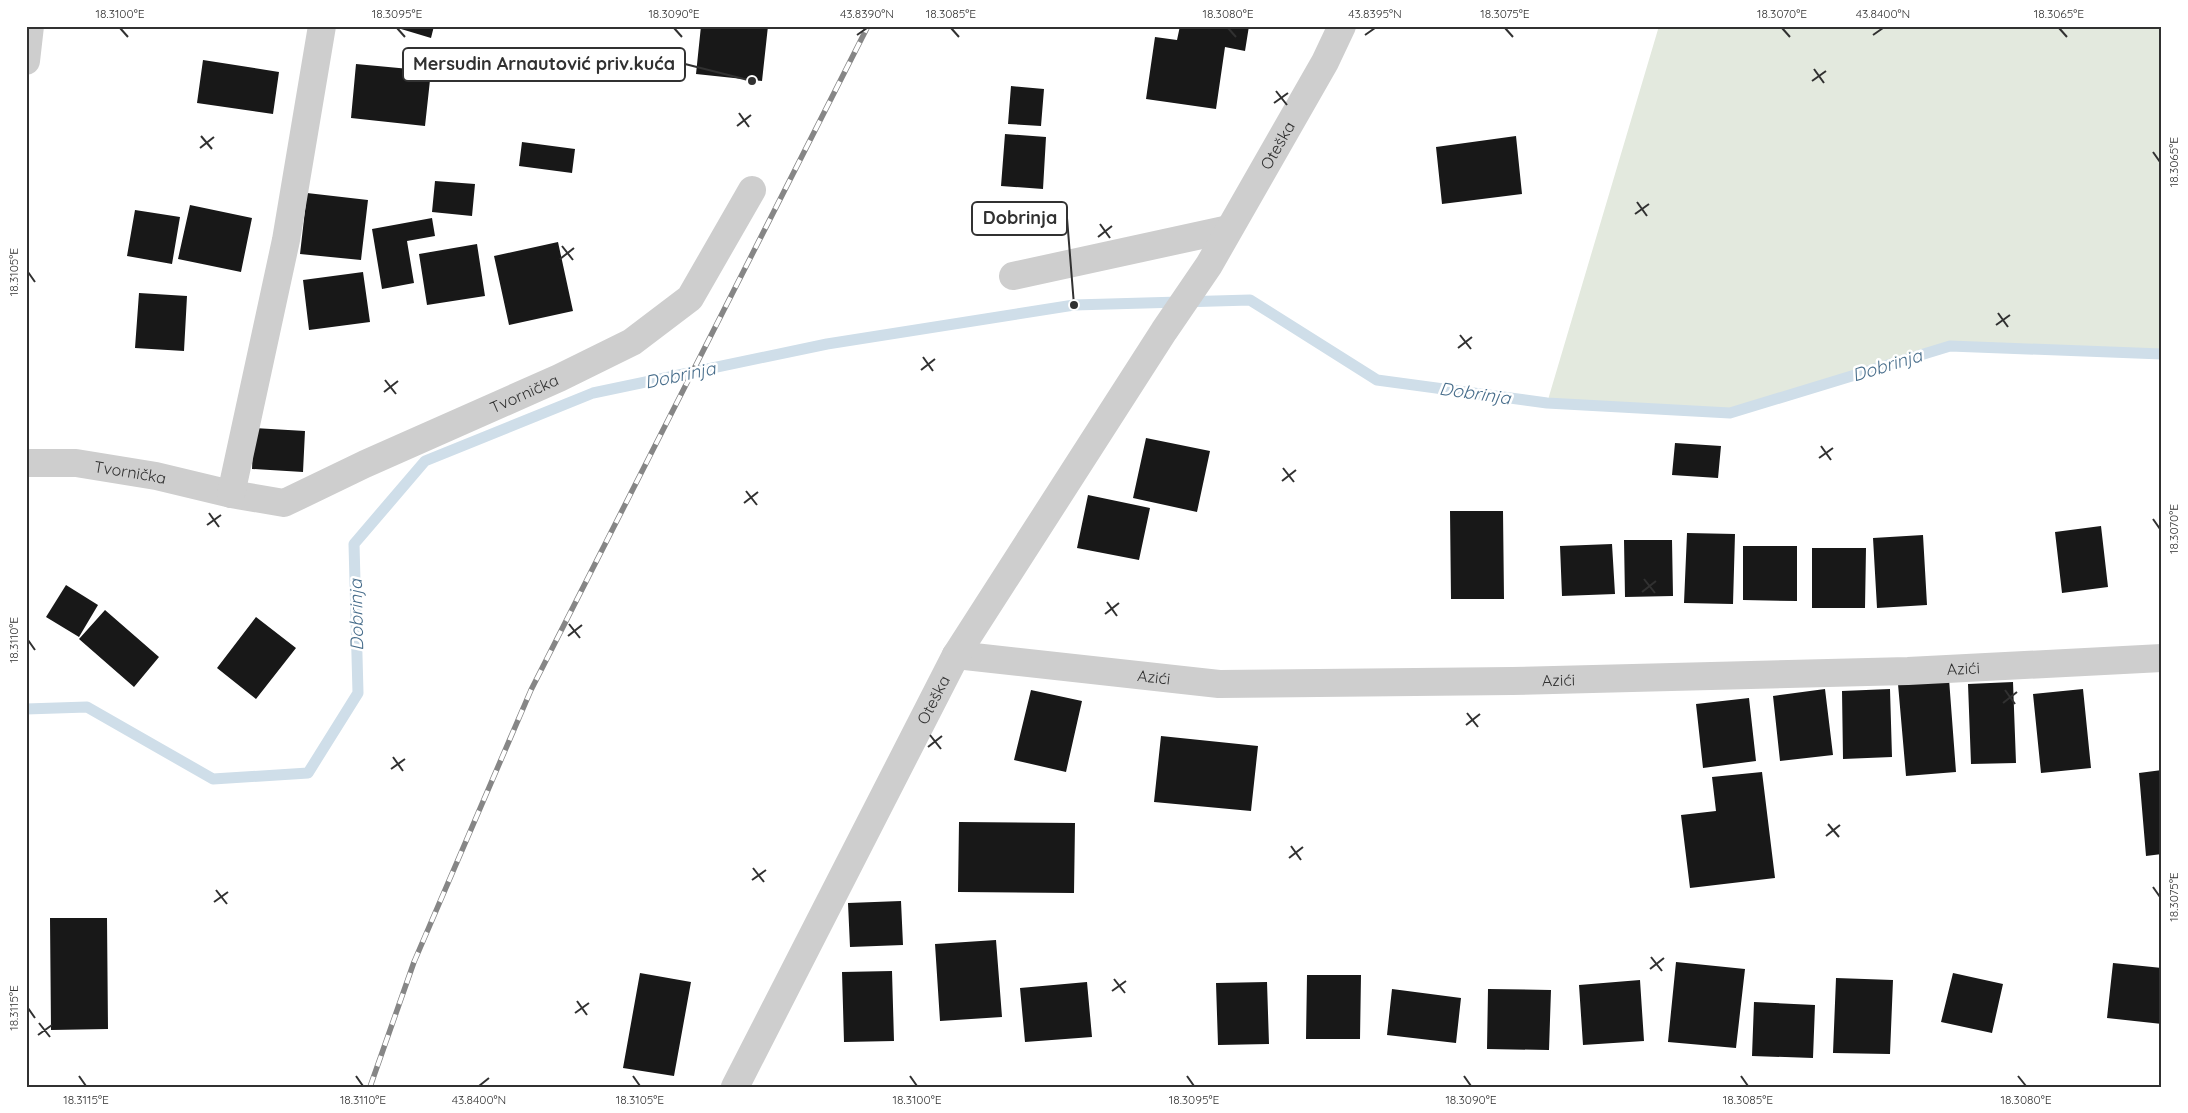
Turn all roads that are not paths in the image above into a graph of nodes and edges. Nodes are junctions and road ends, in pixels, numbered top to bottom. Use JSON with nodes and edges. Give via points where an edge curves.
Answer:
{"nodes":[{"id":1,"x":30,"y":26,"type":"edge"},
{"id":2,"x":322,"y":26,"type":"edge"},
{"id":3,"x":1342,"y":26,"type":"edge"},
{"id":4,"x":26,"y":61,"type":"edge"},
{"id":5,"x":752,"y":190,"type":"dead end"},
{"id":6,"x":1229,"y":229,"type":"junction"},
{"id":7,"x":1013,"y":276,"type":"dead end"},
{"id":8,"x":26,"y":463,"type":"edge"},
{"id":9,"x":231,"y":494,"type":"junction"},
{"id":10,"x":956,"y":655,"type":"junction"},
{"id":11,"x":2162,"y":658,"type":"edge"},
{"id":12,"x":735,"y":1087,"type":"edge"}],
"edges":[{"from":1,"to":4,"type":"street"},
{"from":2,"to":9,"type":"street","via":[[286,240]]},
{"from":3,"to":6,"type":"street","name":"Oteška","via":[[1325,62]]},
{"from":5,"to":9,"type":"street","name":"Tvornička","via":[[690,298],[632,342],[284,503]]},
{"from":6,"to":7,"type":"street"},
{"from":6,"to":10,"type":"street","name":"Oteška","via":[[1209,265]]},
{"from":8,"to":9,"type":"street","name":"Tvornička","via":[[76,463],[156,476]]},
{"from":10,"to":11,"type":"street","name":"Azići","via":[[1219,684],[1512,681],[1908,671]]},
{"from":10,"to":12,"type":"street","name":"Oteška"}]}
